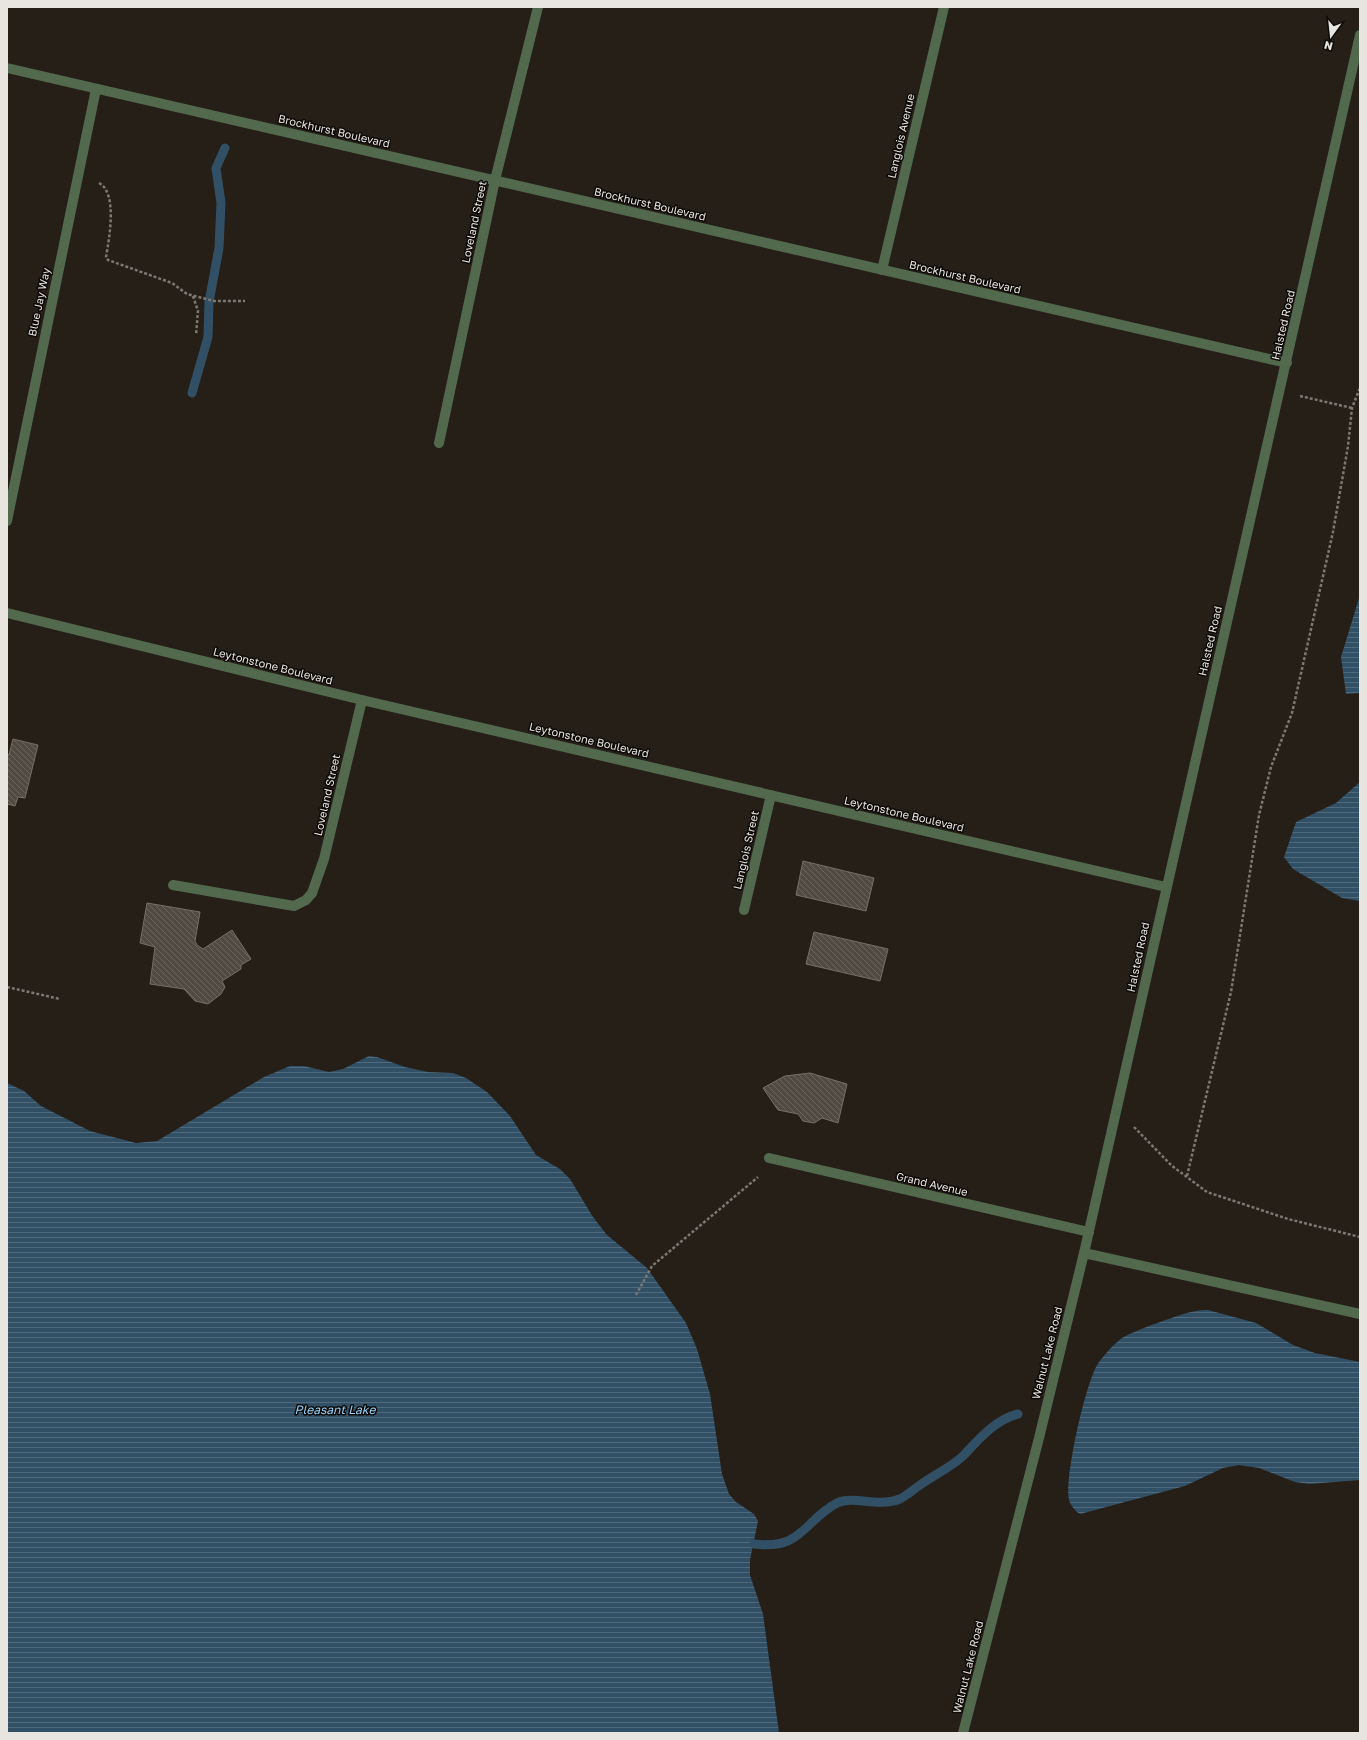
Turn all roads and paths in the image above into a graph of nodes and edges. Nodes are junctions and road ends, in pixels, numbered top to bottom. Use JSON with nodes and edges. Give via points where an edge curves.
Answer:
{"nodes":[{"id":1,"x":538,"y":7,"type":"edge"},
{"id":2,"x":944,"y":7,"type":"edge"},
{"id":3,"x":1360,"y":35,"type":"edge"},
{"id":4,"x":7,"y":68,"type":"edge"},
{"id":5,"x":96,"y":89,"type":"junction"},
{"id":6,"x":78,"y":174,"type":"junction"},
{"id":7,"x":495,"y":180,"type":"junction"},
{"id":8,"x":882,"y":270,"type":"junction"},
{"id":9,"x":193,"y":295,"type":"junction"},
{"id":10,"x":245,"y":301,"type":"dead end"},
{"id":11,"x":196,"y":335,"type":"dead end"},
{"id":12,"x":1287,"y":363,"type":"junction"},
{"id":13,"x":1360,"y":388,"type":"edge"},
{"id":14,"x":1280,"y":391,"type":"junction"},
{"id":15,"x":1352,"y":408,"type":"junction"},
{"id":16,"x":439,"y":443,"type":"dead end"},
{"id":17,"x":7,"y":521,"type":"edge"},
{"id":18,"x":7,"y":613,"type":"edge"},
{"id":19,"x":362,"y":700,"type":"junction"},
{"id":20,"x":771,"y":795,"type":"junction"},
{"id":21,"x":173,"y":885,"type":"dead end"},
{"id":22,"x":1166,"y":887,"type":"junction"},
{"id":23,"x":744,"y":910,"type":"dead end"},
{"id":24,"x":7,"y":987,"type":"edge"},
{"id":25,"x":60,"y":999,"type":"dead end"},
{"id":26,"x":1114,"y":1122,"type":"junction"},
{"id":27,"x":770,"y":1158,"type":"dead end"},
{"id":28,"x":761,"y":1175,"type":"dead end"},
{"id":29,"x":1187,"y":1176,"type":"junction"},
{"id":30,"x":1089,"y":1232,"type":"junction"},
{"id":31,"x":1360,"y":1236,"type":"edge"},
{"id":32,"x":1084,"y":1252,"type":"junction"},
{"id":33,"x":636,"y":1295,"type":"dead end"},
{"id":34,"x":1360,"y":1314,"type":"edge"},
{"id":35,"x":963,"y":1733,"type":"edge"}],
"edges":[{"from":1,"to":7,"type":"street","name":"Loveland Street"},
{"from":2,"to":8,"type":"street","name":"Langlois Avenue"},
{"from":3,"to":12,"type":"street","name":"Halsted Road"},
{"from":4,"to":5,"type":"street","name":"Brockhurst Boulevard"},
{"from":5,"to":6,"type":"street","name":"Blue Jay Way"},
{"from":5,"to":7,"type":"street","name":"Brockhurst Boulevard"},
{"from":6,"to":9,"type":"path","via":[[101,184],[109,196],[106,258],[172,283],[187,294]]},
{"from":6,"to":17,"type":"street","name":"Blue Jay Way"},
{"from":7,"to":8,"type":"street","name":"Brockhurst Boulevard"},
{"from":7,"to":16,"type":"street","name":"Loveland Street"},
{"from":8,"to":12,"type":"street","name":"Brockhurst Boulevard"},
{"from":9,"to":10,"type":"path","via":[[214,301]]},
{"from":9,"to":11,"type":"path","via":[[198,311]]},
{"from":12,"to":14,"type":"street","name":"Halsted Road"},
{"from":13,"to":15,"type":"path"},
{"from":14,"to":15,"type":"path"},
{"from":14,"to":22,"type":"street","name":"Halsted Road"},
{"from":15,"to":29,"type":"path","via":[[1333,532],[1292,713],[1271,767],[1259,815],[1231,992]]},
{"from":18,"to":19,"type":"street","name":"Leytonstone Boulevard"},
{"from":19,"to":20,"type":"street","name":"Leytonstone Boulevard"},
{"from":19,"to":21,"type":"street","name":"Loveland Street","via":[[328,847],[312,893],[306,900],[294,906]]},
{"from":20,"to":22,"type":"street","name":"Leytonstone Boulevard"},
{"from":20,"to":23,"type":"street","name":"Langlois Street"},
{"from":22,"to":26,"type":"street","name":"Halsted Road"},
{"from":24,"to":25,"type":"path"},
{"from":26,"to":29,"type":"path","via":[[1136,1128],[1172,1166]]},
{"from":26,"to":30,"type":"street","name":"Halsted Road"},
{"from":27,"to":30,"type":"street","name":"Grand Avenue"},
{"from":28,"to":33,"type":"path","via":[[652,1266]]},
{"from":29,"to":31,"type":"path","via":[[1207,1192],[1288,1219]]},
{"from":30,"to":32,"type":"street","name":"Halsted Road"},
{"from":32,"to":34,"type":"street"},
{"from":32,"to":35,"type":"street","name":"Walnut Lake Road"}]}
